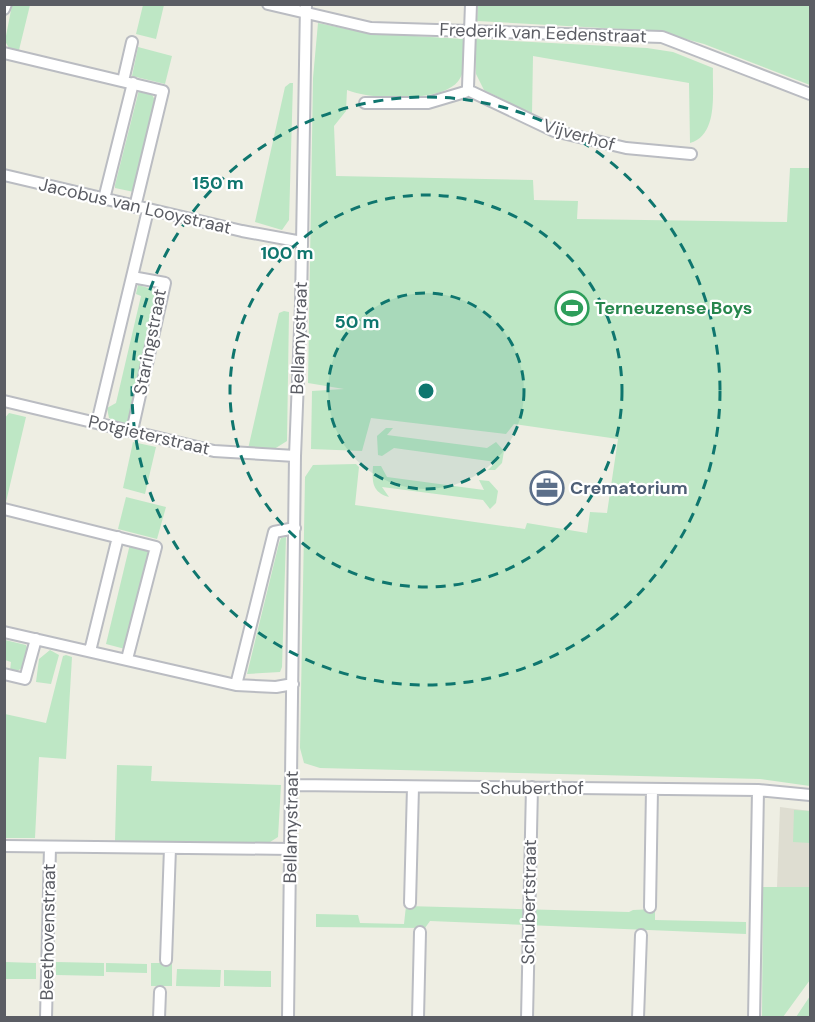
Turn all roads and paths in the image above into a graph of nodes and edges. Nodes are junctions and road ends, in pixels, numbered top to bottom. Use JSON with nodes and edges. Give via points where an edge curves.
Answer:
{"nodes":[{"id":1,"x":268,"y":4,"type":"edge"},
{"id":2,"x":471,"y":4,"type":"edge"},
{"id":3,"x":306,"y":9,"type":"edge"},
{"id":4,"x":471,"y":30,"type":"junction"},
{"id":5,"x":132,"y":42,"type":"dead end"},
{"id":6,"x":4,"y":53,"type":"edge"},
{"id":7,"x":128,"y":82,"type":"junction"},
{"id":8,"x":469,"y":90,"type":"junction"},
{"id":9,"x":810,"y":94,"type":"edge"},
{"id":10,"x":365,"y":103,"type":"dead end"},
{"id":11,"x":691,"y":154,"type":"dead end"},
{"id":12,"x":4,"y":175,"type":"edge"},
{"id":13,"x":104,"y":200,"type":"junction"},
{"id":14,"x":135,"y":207,"type":"junction"},
{"id":15,"x":148,"y":210,"type":"junction"},
{"id":16,"x":302,"y":242,"type":"junction"},
{"id":17,"x":132,"y":277,"type":"junction"},
{"id":18,"x":4,"y":401,"type":"edge"},
{"id":19,"x":97,"y":423,"type":"junction"},
{"id":20,"x":132,"y":431,"type":"junction"},
{"id":21,"x":295,"y":456,"type":"junction"},
{"id":22,"x":4,"y":509,"type":"edge"},
{"id":23,"x":295,"y":528,"type":"junction"},
{"id":24,"x":118,"y":537,"type":"junction"},
{"id":25,"x":4,"y":632,"type":"edge"},
{"id":26,"x":36,"y":639,"type":"junction"},
{"id":27,"x":90,"y":651,"type":"junction"},
{"id":28,"x":127,"y":659,"type":"junction"},
{"id":29,"x":4,"y":674,"type":"edge"},
{"id":30,"x":292,"y":684,"type":"junction"},
{"id":31,"x":236,"y":685,"type":"junction"},
{"id":32,"x":291,"y":785,"type":"junction"},
{"id":33,"x":413,"y":787,"type":"junction"},
{"id":34,"x":532,"y":788,"type":"junction"},
{"id":35,"x":652,"y":789,"type":"junction"},
{"id":36,"x":758,"y":790,"type":"junction"},
{"id":37,"x":810,"y":795,"type":"edge"},
{"id":38,"x":4,"y":846,"type":"edge"},
{"id":39,"x":50,"y":847,"type":"junction"},
{"id":40,"x":170,"y":848,"type":"junction"},
{"id":41,"x":291,"y":849,"type":"junction"},
{"id":42,"x":410,"y":903,"type":"dead end"},
{"id":43,"x":650,"y":907,"type":"dead end"},
{"id":44,"x":420,"y":932,"type":"dead end"},
{"id":45,"x":641,"y":935,"type":"dead end"},
{"id":46,"x":166,"y":960,"type":"dead end"},
{"id":47,"x":160,"y":992,"type":"dead end"},
{"id":48,"x":46,"y":1017,"type":"edge"},
{"id":49,"x":159,"y":1017,"type":"edge"},
{"id":50,"x":288,"y":1017,"type":"edge"},
{"id":51,"x":418,"y":1017,"type":"edge"},
{"id":52,"x":527,"y":1017,"type":"edge"},
{"id":53,"x":638,"y":1017,"type":"edge"},
{"id":54,"x":754,"y":1017,"type":"edge"}],
"edges":[{"from":1,"to":3,"type":"street","name":"Frederik van Eedenstraat"},
{"from":2,"to":4,"type":"street"},
{"from":3,"to":4,"type":"street","name":"Frederik van Eedenstraat","via":[[371,28]]},
{"from":3,"to":16,"type":"street","name":"Bellamystraat"},
{"from":4,"to":8,"type":"street"},
{"from":4,"to":9,"type":"street","name":"Frederik van Eedenstraat","via":[[662,37]]},
{"from":5,"to":7,"type":"street"},
{"from":6,"to":7,"type":"street"},
{"from":7,"to":13,"type":"street"},
{"from":7,"to":14,"type":"street","via":[[163,91]]},
{"from":8,"to":10,"type":"street","via":[[428,103]]},
{"from":8,"to":11,"type":"street","name":"Vijverhof","via":[[554,131],[626,148]]},
{"from":12,"to":13,"type":"street","name":"Jacobus van Looystraat"},
{"from":13,"to":14,"type":"street","name":"Jacobus van Looystraat"},
{"from":14,"to":15,"type":"street","name":"Jacobus van Looystraat"},
{"from":15,"to":16,"type":"street","name":"Jacobus van Looystraat"},
{"from":15,"to":17,"type":"street","name":"Staringstraat"},
{"from":16,"to":21,"type":"street","name":"Bellamystraat"},
{"from":17,"to":19,"type":"street","name":"Staringstraat"},
{"from":17,"to":20,"type":"street","name":"Staringstraat","via":[[165,283]]},
{"from":18,"to":19,"type":"street","name":"Potgieterstraat"},
{"from":19,"to":20,"type":"street","name":"Potgieterstraat"},
{"from":20,"to":21,"type":"street","name":"Potgieterstraat","via":[[214,451]]},
{"from":21,"to":23,"type":"street","name":"Bellamystraat"},
{"from":22,"to":24,"type":"street"},
{"from":23,"to":30,"type":"street","name":"Bellamystraat"},
{"from":23,"to":31,"type":"street","via":[[274,532]]},
{"from":24,"to":27,"type":"street"},
{"from":24,"to":28,"type":"street","via":[[156,547]]},
{"from":25,"to":26,"type":"street"},
{"from":26,"to":27,"type":"street"},
{"from":26,"to":29,"type":"street","via":[[25,679]]},
{"from":27,"to":28,"type":"street"},
{"from":28,"to":31,"type":"street"},
{"from":30,"to":31,"type":"street"},
{"from":30,"to":32,"type":"street","name":"Bellamystraat"},
{"from":32,"to":33,"type":"street","name":"Schuberthof"},
{"from":32,"to":41,"type":"street","name":"Bellamystraat"},
{"from":33,"to":34,"type":"street","name":"Schuberthof"},
{"from":33,"to":42,"type":"street"},
{"from":34,"to":35,"type":"street","name":"Schuberthof"},
{"from":34,"to":52,"type":"street","name":"Schubertstraat"},
{"from":35,"to":36,"type":"street","name":"Schuberthof"},
{"from":35,"to":43,"type":"street"},
{"from":36,"to":37,"type":"street","name":"Schuberthof"},
{"from":36,"to":54,"type":"street"},
{"from":38,"to":39,"type":"street"},
{"from":39,"to":40,"type":"street"},
{"from":39,"to":48,"type":"street","name":"Beethovenstraat"},
{"from":40,"to":41,"type":"street"},
{"from":40,"to":46,"type":"street"},
{"from":41,"to":50,"type":"street","name":"Bellamystraat"},
{"from":44,"to":51,"type":"street"},
{"from":45,"to":53,"type":"street"},
{"from":47,"to":49,"type":"street"}]}
